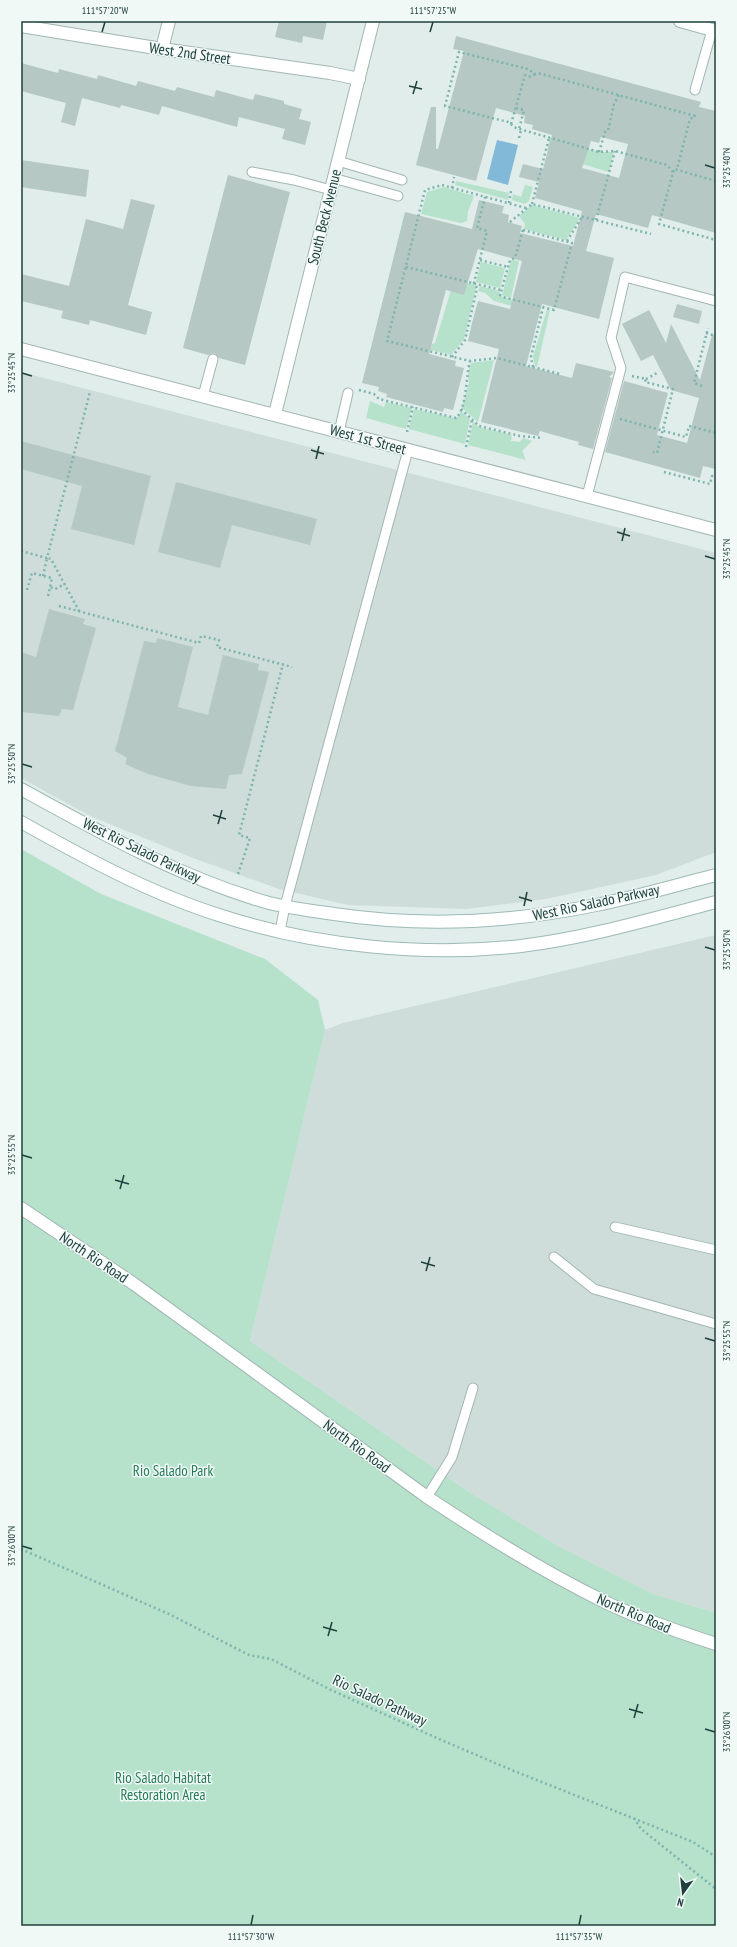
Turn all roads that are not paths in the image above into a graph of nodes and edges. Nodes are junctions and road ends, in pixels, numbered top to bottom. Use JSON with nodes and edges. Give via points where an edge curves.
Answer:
{"nodes":[{"id":1,"x":169,"y":21,"type":"edge"},
{"id":2,"x":373,"y":21,"type":"edge"},
{"id":3,"x":680,"y":21,"type":"edge"},
{"id":4,"x":21,"y":26,"type":"edge"},
{"id":5,"x":714,"y":30,"type":"edge"},
{"id":6,"x":162,"y":49,"type":"junction"},
{"id":7,"x":359,"y":79,"type":"junction"},
{"id":8,"x":695,"y":90,"type":"dead end"},
{"id":9,"x":338,"y":161,"type":"junction"},
{"id":10,"x":252,"y":172,"type":"dead end"},
{"id":11,"x":402,"y":180,"type":"dead end"},
{"id":12,"x":332,"y":184,"type":"junction"},
{"id":13,"x":398,"y":196,"type":"dead end"},
{"id":14,"x":716,"y":302,"type":"edge"},
{"id":15,"x":21,"y":349,"type":"edge"},
{"id":16,"x":213,"y":359,"type":"dead end"},
{"id":17,"x":351,"y":391,"type":"road end"},
{"id":18,"x":203,"y":396,"type":"junction"},
{"id":19,"x":275,"y":414,"type":"junction"},
{"id":20,"x":339,"y":432,"type":"junction"},
{"id":21,"x":408,"y":450,"type":"junction"},
{"id":22,"x":587,"y":496,"type":"junction"},
{"id":23,"x":716,"y":530,"type":"edge"},
{"id":24,"x":21,"y":789,"type":"edge"},
{"id":25,"x":21,"y":822,"type":"edge"},
{"id":26,"x":716,"y":874,"type":"edge"},
{"id":27,"x":716,"y":902,"type":"edge"},
{"id":28,"x":285,"y":906,"type":"junction"},
{"id":29,"x":280,"y":932,"type":"junction"},
{"id":30,"x":21,"y":1208,"type":"edge"},
{"id":31,"x":615,"y":1227,"type":"dead end"},
{"id":32,"x":716,"y":1250,"type":"edge"},
{"id":33,"x":554,"y":1257,"type":"dead end"},
{"id":34,"x":716,"y":1324,"type":"edge"},
{"id":35,"x":473,"y":1388,"type":"dead end"},
{"id":36,"x":427,"y":1497,"type":"junction"},
{"id":37,"x":716,"y":1644,"type":"edge"}],
"edges":[{"from":1,"to":6,"type":"street"},
{"from":2,"to":7,"type":"street","name":"South Beck Avenue"},
{"from":3,"to":5,"type":"street"},
{"from":4,"to":6,"type":"street","name":"West 2nd Street"},
{"from":5,"to":8,"type":"lane"},
{"from":6,"to":7,"type":"street","name":"West 2nd Street"},
{"from":7,"to":9,"type":"street","name":"South Beck Avenue"},
{"from":9,"to":11,"type":"lane"},
{"from":9,"to":12,"type":"street","name":"South Beck Avenue"},
{"from":10,"to":12,"type":"lane"},
{"from":12,"to":13,"type":"lane"},
{"from":12,"to":19,"type":"street","name":"South Beck Avenue"},
{"from":14,"to":22,"type":"lane","via":[[625,277],[611,338],[621,368]]},
{"from":15,"to":18,"type":"street","name":"West 1st Street"},
{"from":16,"to":18,"type":"lane"},
{"from":17,"to":20,"type":"lane"},
{"from":18,"to":19,"type":"street","name":"West 1st Street"},
{"from":19,"to":20,"type":"street","name":"West 1st Street"},
{"from":20,"to":21,"type":"street","name":"West 1st Street"},
{"from":21,"to":22,"type":"street","name":"West 1st Street"},
{"from":21,"to":28,"type":"lane"},
{"from":22,"to":23,"type":"street","name":"West 1st Street"},
{"from":24,"to":28,"type":"street","name":"West Rio Salado Parkway","via":[[161,863],[221,887]]},
{"from":25,"to":29,"type":"street","name":"West Rio Salado Parkway","via":[[73,851],[177,900]]},
{"from":26,"to":28,"type":"street","name":"West Rio Salado Parkway","via":[[598,905],[465,922],[358,918]]},
{"from":27,"to":29,"type":"street","name":"West Rio Salado Parkway","via":[[592,934],[519,946],[454,950],[405,948]]},
{"from":28,"to":29,"type":"lane"},
{"from":30,"to":36,"type":"street","name":"North Rio Road","via":[[134,1284]]},
{"from":31,"to":32,"type":"lane"},
{"from":33,"to":34,"type":"lane","via":[[594,1290]]},
{"from":35,"to":36,"type":"lane","via":[[452,1457]]},
{"from":36,"to":37,"type":"street","name":"North Rio Road","via":[[567,1583],[607,1603]]}]}
